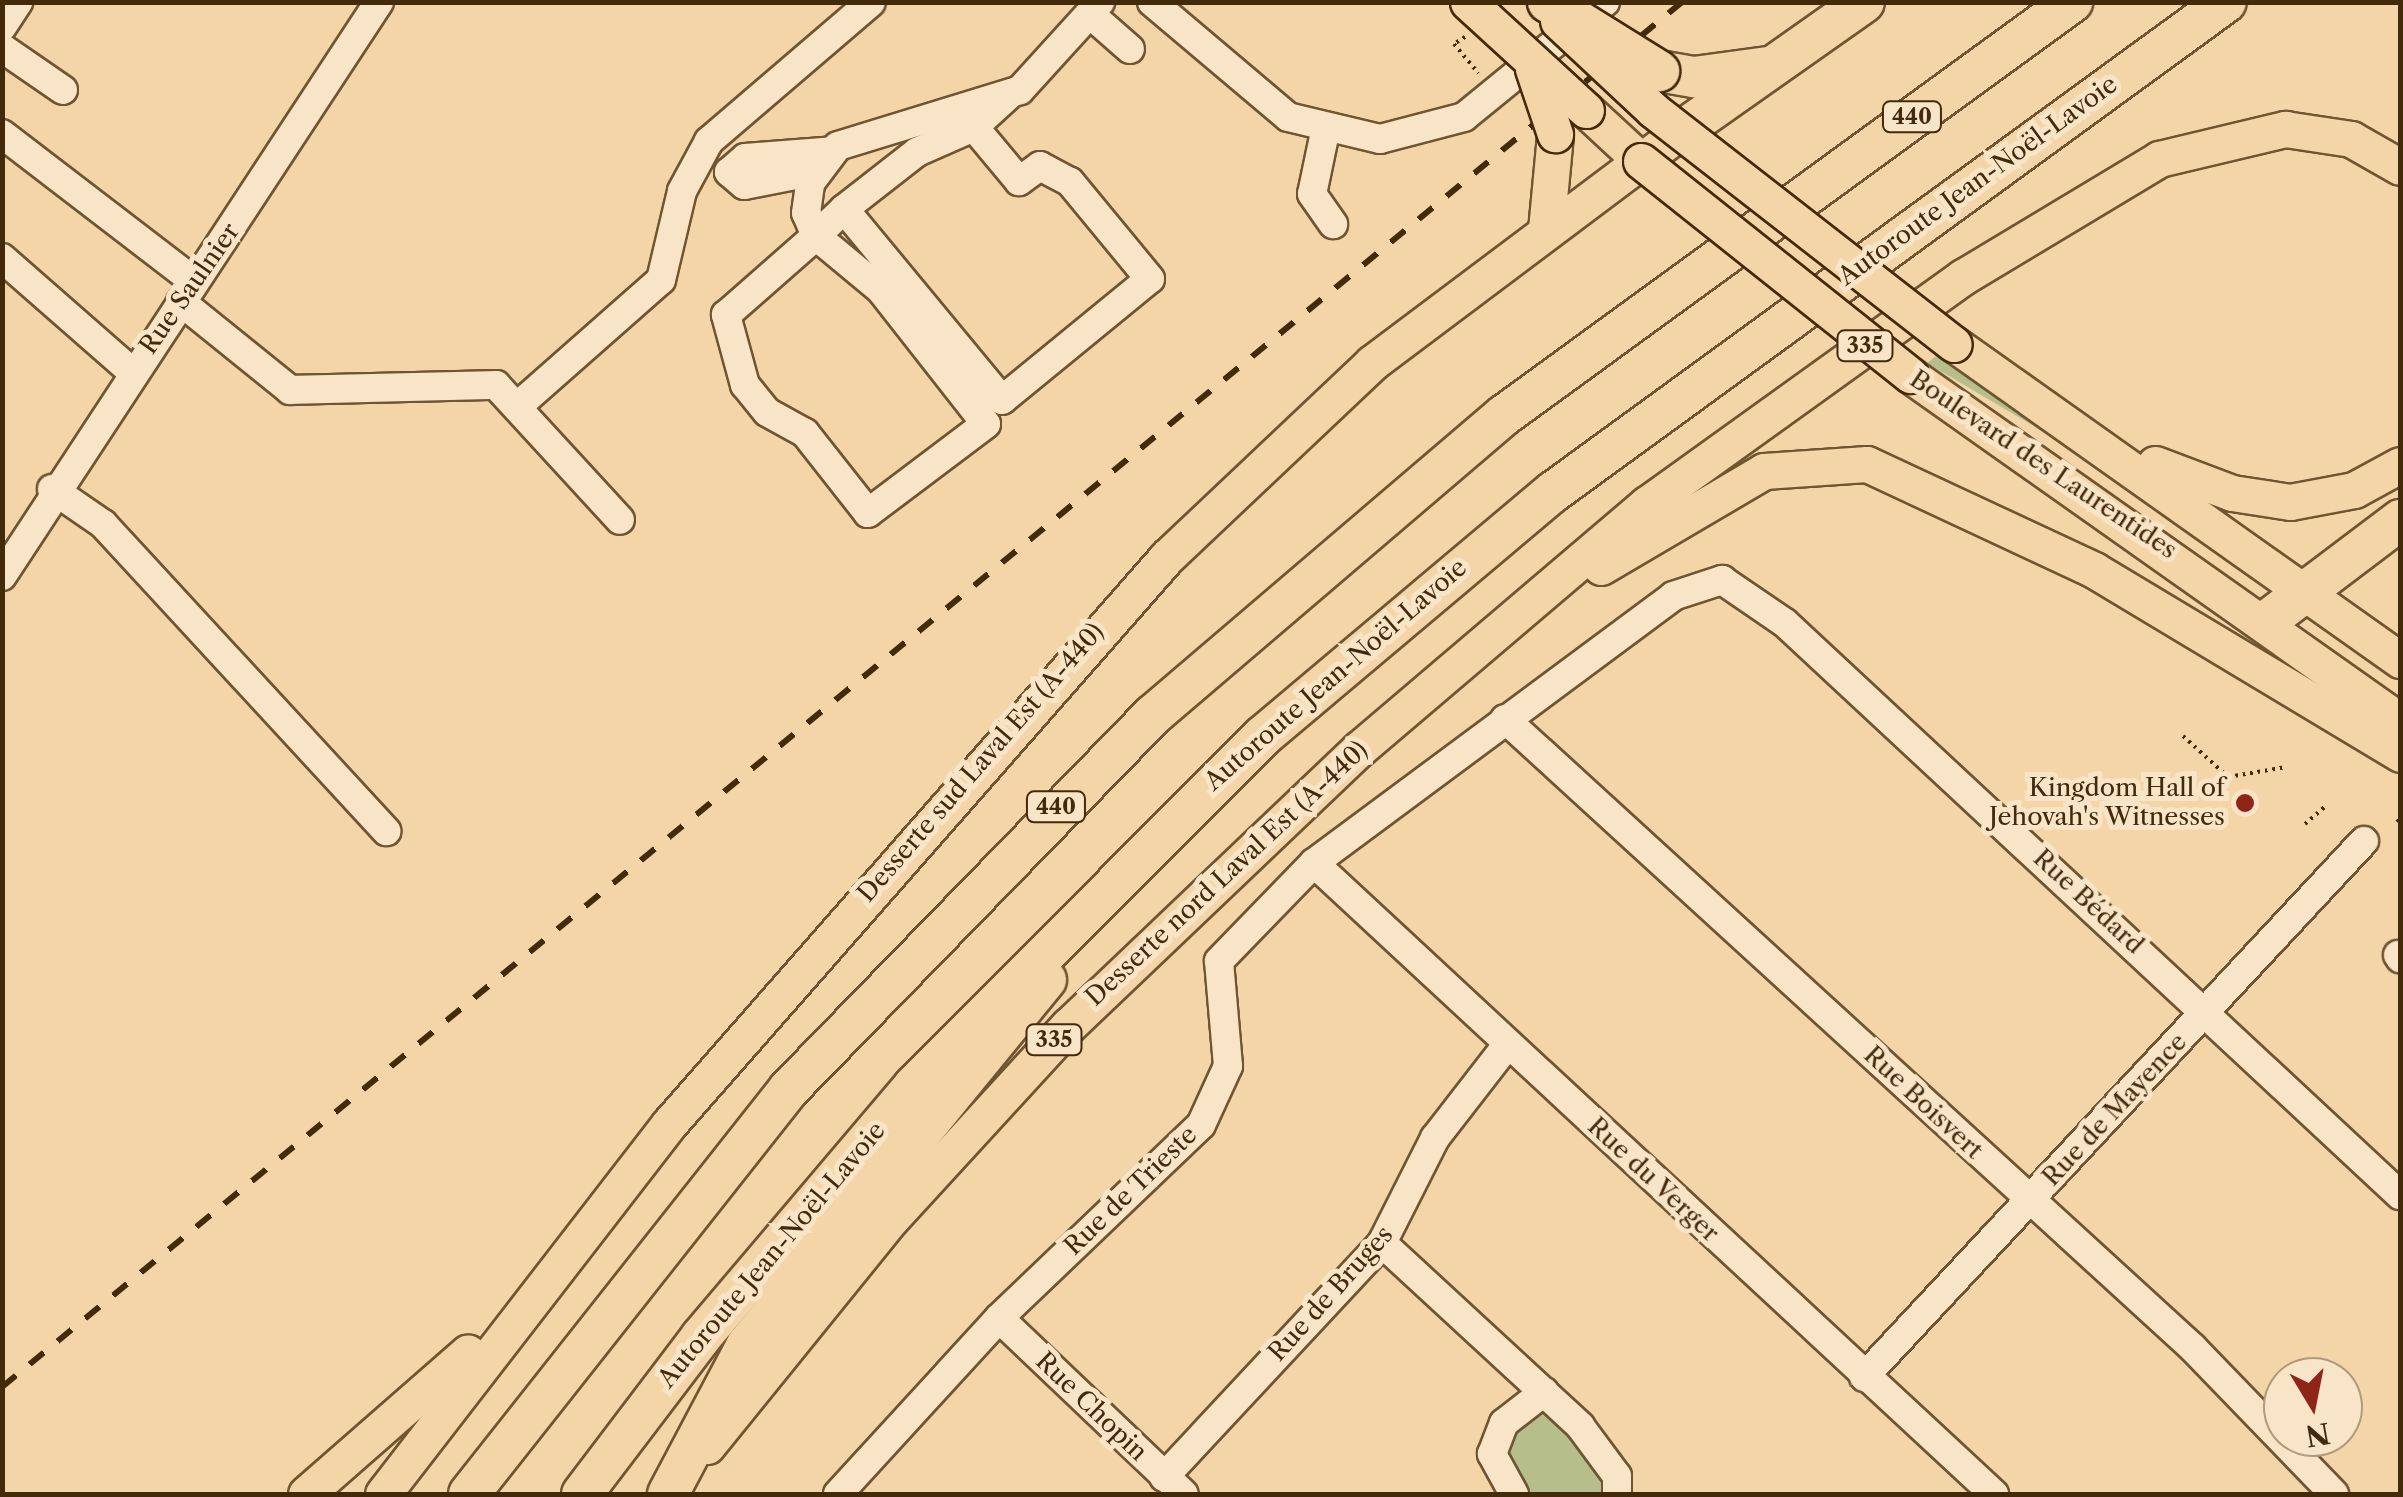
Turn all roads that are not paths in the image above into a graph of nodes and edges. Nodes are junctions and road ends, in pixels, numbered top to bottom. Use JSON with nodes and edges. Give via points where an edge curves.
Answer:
{"nodes":[{"id":1,"x":18,"y":2,"type":"edge"},
{"id":2,"x":379,"y":2,"type":"edge"},
{"id":3,"x":872,"y":2,"type":"edge"},
{"id":4,"x":1152,"y":2,"type":"edge"},
{"id":5,"x":1539,"y":2,"type":"edge"},
{"id":6,"x":1548,"y":2,"type":"edge"},
{"id":7,"x":1605,"y":2,"type":"edge"},
{"id":8,"x":1864,"y":2,"type":"edge"},
{"id":9,"x":2072,"y":2,"type":"edge"},
{"id":10,"x":2226,"y":2,"type":"edge"},
{"id":11,"x":1095,"y":8,"type":"edge"},
{"id":12,"x":1468,"y":18,"type":"edge"},
{"id":13,"x":2,"y":27,"type":"edge"},
{"id":14,"x":2,"y":48,"type":"edge"},
{"id":15,"x":1130,"y":48,"type":"dead end"},
{"id":16,"x":1533,"y":70,"type":"junction"},
{"id":17,"x":1722,"y":88,"type":"junction"},
{"id":18,"x":63,"y":90,"type":"dead end"},
{"id":19,"x":1009,"y":95,"type":"junction"},
{"id":20,"x":974,"y":127,"type":"junction"},
{"id":21,"x":1325,"y":132,"type":"junction"},
{"id":22,"x":1680,"y":132,"type":"junction"},
{"id":23,"x":2,"y":134,"type":"edge"},
{"id":24,"x":1640,"y":161,"type":"junction"},
{"id":25,"x":2400,"y":167,"type":"edge"},
{"id":26,"x":844,"y":209,"type":"junction"},
{"id":27,"x":1333,"y":224,"type":"dead end"},
{"id":28,"x":1546,"y":230,"type":"junction"},
{"id":29,"x":816,"y":236,"type":"junction"},
{"id":30,"x":2,"y":258,"type":"edge"},
{"id":31,"x":188,"y":292,"type":"junction"},
{"id":32,"x":132,"y":372,"type":"junction"},
{"id":33,"x":519,"y":406,"type":"junction"},
{"id":34,"x":2103,"y":445,"type":"junction"},
{"id":35,"x":2400,"y":465,"type":"edge"},
{"id":36,"x":52,"y":489,"type":"junction"},
{"id":37,"x":620,"y":520,"type":"dead end"},
{"id":38,"x":2400,"y":520,"type":"edge"},
{"id":39,"x":2,"y":576,"type":"edge"},
{"id":40,"x":1722,"y":580,"type":"joint"},
{"id":41,"x":2307,"y":588,"type":"junction"},
{"id":42,"x":2268,"y":620,"type":"junction"},
{"id":43,"x":1491,"y":637,"type":"junction"},
{"id":44,"x":2400,"y":660,"type":"edge"},
{"id":45,"x":1505,"y":719,"type":"junction"},
{"id":46,"x":2400,"y":721,"type":"edge"},
{"id":47,"x":2400,"y":754,"type":"edge"},
{"id":48,"x":1200,"y":795,"type":"junction"},
{"id":49,"x":386,"y":831,"type":"dead end"},
{"id":50,"x":2364,"y":842,"type":"dead end"},
{"id":51,"x":1314,"y":862,"type":"junction"},
{"id":52,"x":2208,"y":1012,"type":"junction"},
{"id":53,"x":1508,"y":1044,"type":"junction"},
{"id":54,"x":2400,"y":1195,"type":"edge"},
{"id":55,"x":2030,"y":1201,"type":"junction"},
{"id":56,"x":1382,"y":1243,"type":"junction"},
{"id":57,"x":521,"y":1305,"type":"junction"},
{"id":58,"x":999,"y":1318,"type":"junction"},
{"id":59,"x":1864,"y":1377,"type":"junction"},
{"id":60,"x":1544,"y":1392,"type":"junction"},
{"id":61,"x":1174,"y":1486,"type":"edge"},
{"id":62,"x":849,"y":1491,"type":"edge"},
{"id":63,"x":306,"y":1494,"type":"edge"},
{"id":64,"x":383,"y":1494,"type":"edge"},
{"id":65,"x":469,"y":1494,"type":"edge"},
{"id":66,"x":582,"y":1494,"type":"edge"},
{"id":67,"x":669,"y":1494,"type":"edge"},
{"id":68,"x":1514,"y":1494,"type":"edge"},
{"id":69,"x":1617,"y":1494,"type":"edge"},
{"id":70,"x":1994,"y":1494,"type":"edge"},
{"id":71,"x":2334,"y":1494,"type":"edge"}],
"edges":[{"from":1,"to":13,"type":"street"},
{"from":2,"to":31,"type":"street","name":"Rue Saulnier"},
{"from":3,"to":33,"type":"street","via":[[709,141],[682,191],[661,280]]},
{"from":4,"to":21,"type":"street","via":[[1257,96]]},
{"from":5,"to":22,"type":"main road","name":"Boulevard des Laurentides","number":"335","bridge":true},
{"from":6,"to":17,"type":"highway","bridge":true,"via":[[1659,72]]},
{"from":7,"to":21,"type":"street","via":[[1450,124],[1380,138]]},
{"from":8,"to":17,"type":"highway","via":[[1773,66]]},
{"from":9,"to":65,"type":"highway","number":"440","via":[[1503,416],[1141,726],[789,1089]]},
{"from":10,"to":48,"type":"highway","name":"Autoroute Jean-Noël-Lavoie","via":[[1553,492]]},
{"from":11,"to":15,"type":"street"},
{"from":11,"to":19,"type":"street","via":[[1033,78]]},
{"from":12,"to":16,"type":"main road","name":"Boulevard des Laurentides","bridge":true},
{"from":14,"to":18,"type":"street"},
{"from":16,"to":24,"type":"main road","name":"Boulevard des Laurentides","bridge":true},
{"from":16,"to":28,"type":"main road","bridge":true,"via":[[1557,152]]},
{"from":17,"to":22,"type":"highway"},
{"from":19,"to":20,"type":"street"},
{"from":19,"to":29,"type":"street","via":[[872,129],[825,161],[806,212]]},
{"from":20,"to":26,"type":"street","via":[[917,152]]},
{"from":20,"to":26,"type":"street","via":[[1019,181],[1040,166],[1070,182],[1150,280],[1002,400]]},
{"from":21,"to":27,"type":"street","via":[[1312,194]]},
{"from":22,"to":24,"type":"main road","name":"Desserte sud Laval Est (A-440)"},
{"from":22,"to":34,"type":"main road","name":"Boulevard des Laurentides","number":"335","bridge":true,"via":[[1954,344]]},
{"from":23,"to":31,"type":"street"},
{"from":24,"to":28,"type":"main road","name":"Desserte sud Laval Est (A-440)"},
{"from":24,"to":42,"type":"main road","name":"Boulevard des Laurentides","bridge":true,"via":[[1910,375]]},
{"from":25,"to":43,"type":"main road","number":"335","via":[[2351,140],[2285,130],[2214,140],[2139,168],[1992,257],[1755,424]]},
{"from":26,"to":29,"type":"street"},
{"from":28,"to":57,"type":"main road","name":"Desserte sud Laval Est (A-440)","via":[[1362,372],[1167,557],[766,1009]]},
{"from":29,"to":29,"type":"street","via":[[732,304],[725,330],[746,385],[768,412],[805,432],[868,513],[986,424],[881,290]]},
{"from":30,"to":32,"type":"street"},
{"from":31,"to":32,"type":"street","name":"Rue Saulnier"},
{"from":31,"to":33,"type":"street","via":[[290,390],[481,382]]},
{"from":32,"to":36,"type":"street","name":"Rue Saulnier"},
{"from":33,"to":37,"type":"street"},
{"from":34,"to":35,"type":"main road","via":[[2279,502],[2354,490]]},
{"from":34,"to":41,"type":"main road","name":"Boulevard des Laurentides"},
{"from":36,"to":39,"type":"street","name":"Rue Saulnier"},
{"from":36,"to":49,"type":"street","via":[[104,524]]},
{"from":38,"to":41,"type":"highway"},
{"from":40,"to":45,"type":"street","name":"Rue de Trieste","via":[[1673,596]]},
{"from":40,"to":52,"type":"street","name":"Rue Bédard","via":[[1785,623]]},
{"from":41,"to":42,"type":"highway"},
{"from":41,"to":44,"type":"main road","name":"Boulevard des Laurentides"},
{"from":42,"to":46,"type":"main road","name":"Boulevard des Laurentides"},
{"from":43,"to":47,"type":"main road","via":[[1750,478],[1850,461],[1919,482],[2094,570]]},
{"from":43,"to":67,"type":"main road","name":"Desserte nord Laval Est (A-440)","number":"335","via":[[1298,804],[1030,1064],[822,1301]]},
{"from":45,"to":51,"type":"street","name":"Rue de Trieste"},
{"from":45,"to":55,"type":"street","name":"Rue Boisvert"},
{"from":48,"to":66,"type":"highway","name":"Autoroute Jean-Noël-Lavoie","via":[[876,1129]]},
{"from":48,"to":67,"type":"highway","via":[[747,1345]]},
{"from":50,"to":52,"type":"street","name":"Rue de Mayence"},
{"from":51,"to":53,"type":"street","name":"Rue du Verger"},
{"from":51,"to":58,"type":"street","name":"Rue de Trieste","via":[[1219,961],[1228,1066],[1200,1125]]},
{"from":52,"to":54,"type":"street","name":"Rue Bédard"},
{"from":52,"to":55,"type":"street","name":"Rue de Mayence"},
{"from":53,"to":56,"type":"street","name":"Rue de Bruges","via":[[1435,1138]]},
{"from":53,"to":59,"type":"street","name":"Rue du Verger"},
{"from":55,"to":59,"type":"street","name":"Rue de Mayence"},
{"from":55,"to":71,"type":"street","name":"Rue Boisvert","via":[[2193,1348]]},
{"from":56,"to":60,"type":"street"},
{"from":56,"to":61,"type":"street","name":"Rue de Bruges"},
{"from":57,"to":63,"type":"main road"},
{"from":57,"to":64,"type":"main road","name":"Desserte sud Laval Est (A-440)"},
{"from":58,"to":61,"type":"street","name":"Rue Chopin"},
{"from":58,"to":62,"type":"street","name":"Rue de Trieste"},
{"from":59,"to":70,"type":"street","name":"Rue du Verger"},
{"from":60,"to":68,"type":"street","via":[[1504,1422],[1492,1454]]},
{"from":60,"to":69,"type":"street","via":[[1617,1476]]}]}
